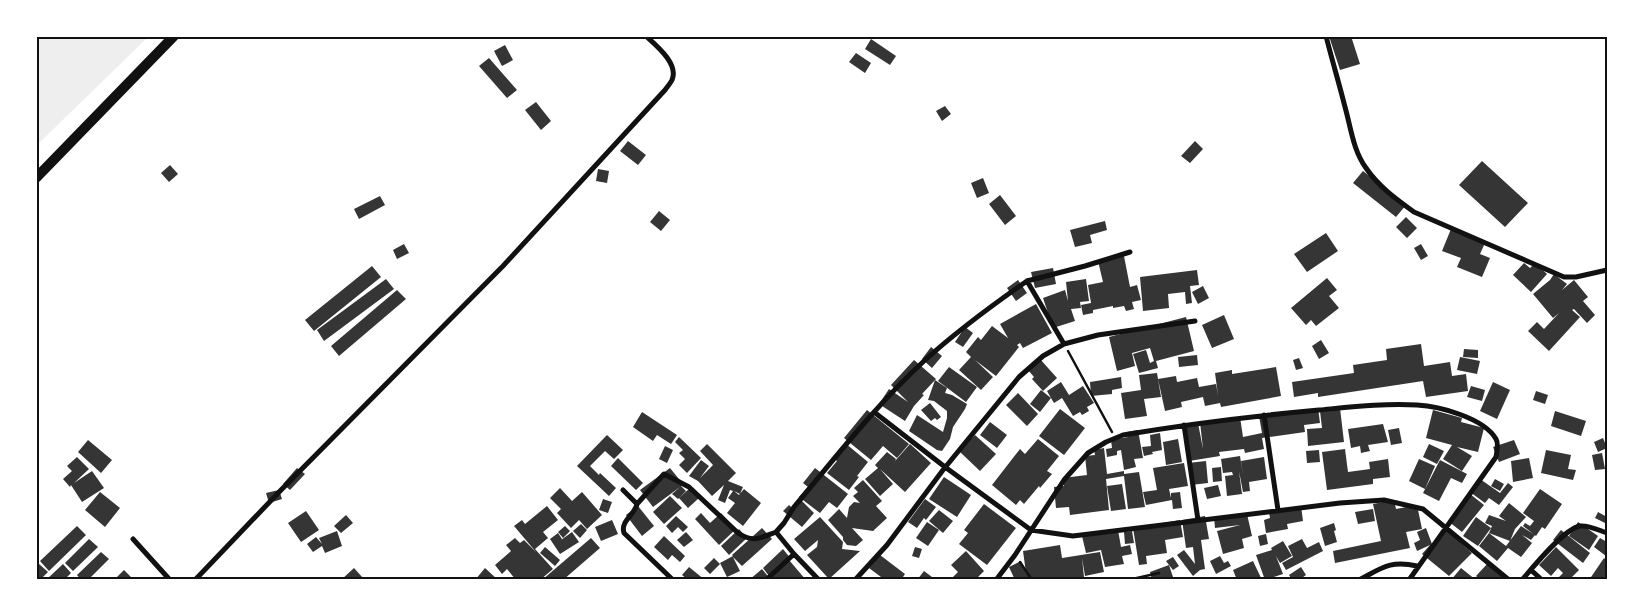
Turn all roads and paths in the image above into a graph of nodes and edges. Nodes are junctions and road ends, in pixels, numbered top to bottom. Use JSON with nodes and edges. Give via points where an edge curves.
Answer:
{"nodes":[{"id":1,"x":174,"y":36,"type":"edge"},
{"id":2,"x":646,"y":36,"type":"edge"},
{"id":3,"x":1326,"y":36,"type":"edge"},
{"id":4,"x":36,"y":178,"type":"edge"},
{"id":5,"x":1130,"y":252,"type":"dead end"},
{"id":6,"x":1607,"y":270,"type":"edge"},
{"id":7,"x":1027,"y":281,"type":"junction"},
{"id":8,"x":1195,"y":321,"type":"dead end"},
{"id":9,"x":1064,"y":344,"type":"junction"},
{"id":10,"x":874,"y":412,"type":"junction"},
{"id":11,"x":1264,"y":415,"type":"junction"},
{"id":12,"x":1184,"y":425,"type":"junction"},
{"id":13,"x":1115,"y":438,"type":"junction"},
{"id":14,"x":946,"y":467,"type":"junction"},
{"id":15,"x":623,"y":490,"type":"dead end"},
{"id":16,"x":637,"y":504,"type":"junction"},
{"id":17,"x":1278,"y":510,"type":"junction"},
{"id":18,"x":1198,"y":520,"type":"junction"},
{"id":19,"x":1446,"y":527,"type":"junction"},
{"id":20,"x":1031,"y":530,"type":"junction"},
{"id":21,"x":776,"y":532,"type":"junction"},
{"id":22,"x":1607,"y":533,"type":"edge"},
{"id":23,"x":133,"y":539,"type":"dead end"},
{"id":24,"x":794,"y":554,"type":"junction"},
{"id":25,"x":1015,"y":555,"type":"junction"},
{"id":26,"x":1417,"y":566,"type":"junction"},
{"id":27,"x":1531,"y":570,"type":"junction"},
{"id":28,"x":1159,"y":572,"type":"dead end"},
{"id":29,"x":170,"y":580,"type":"edge"},
{"id":30,"x":195,"y":580,"type":"edge"},
{"id":31,"x":673,"y":580,"type":"edge"},
{"id":32,"x":766,"y":580,"type":"edge"},
{"id":33,"x":819,"y":580,"type":"edge"},
{"id":34,"x":854,"y":580,"type":"edge"},
{"id":35,"x":996,"y":580,"type":"edge"},
{"id":36,"x":1032,"y":580,"type":"edge"},
{"id":37,"x":1128,"y":580,"type":"edge"},
{"id":38,"x":1359,"y":580,"type":"edge"},
{"id":39,"x":1409,"y":580,"type":"edge"},
{"id":40,"x":1510,"y":580,"type":"edge"},
{"id":41,"x":1522,"y":580,"type":"edge"},
{"id":42,"x":1542,"y":580,"type":"edge"}],
"edges":[{"from":1,"to":4,"type":"main road"},
{"from":2,"to":30,"type":"street","via":[[671,64],[672,80],[664,90],[503,266]]},
{"from":3,"to":6,"type":"street","via":[[1355,150],[1377,182],[1392,196],[1414,212],[1564,277]]},
{"from":5,"to":7,"type":"street"},
{"from":7,"to":9,"type":"street"},
{"from":7,"to":10,"type":"street","via":[[957,332]]},
{"from":8,"to":9,"type":"street","via":[[1098,335]]},
{"from":9,"to":13,"type":"path"},
{"from":9,"to":14,"type":"street","via":[[1043,356],[1019,377]]},
{"from":10,"to":14,"type":"street"},
{"from":10,"to":21,"type":"street"},
{"from":11,"to":12,"type":"street"},
{"from":11,"to":17,"type":"street"},
{"from":11,"to":19,"type":"street","via":[[1373,405],[1418,405],[1444,409],[1471,419],[1496,439],[1496,457]]},
{"from":12,"to":13,"type":"street"},
{"from":12,"to":18,"type":"street"},
{"from":13,"to":20,"type":"street","via":[[1088,453],[1064,480]]},
{"from":14,"to":20,"type":"street"},
{"from":14,"to":34,"type":"street","via":[[887,545]]},
{"from":15,"to":16,"type":"street"},
{"from":16,"to":21,"type":"street","via":[[664,474],[689,487],[746,538],[756,539]]},
{"from":16,"to":31,"type":"street","via":[[624,524],[624,533]]},
{"from":17,"to":18,"type":"street"},
{"from":17,"to":19,"type":"street","via":[[1384,500],[1423,509]]},
{"from":18,"to":20,"type":"street","via":[[1072,536]]},
{"from":19,"to":26,"type":"street"},
{"from":19,"to":40,"type":"street"},
{"from":20,"to":25,"type":"street"},
{"from":21,"to":24,"type":"street"},
{"from":22,"to":27,"type":"street","via":[[1588,526],[1567,531]]},
{"from":23,"to":29,"type":"street"},
{"from":24,"to":32,"type":"street"},
{"from":24,"to":33,"type":"street"},
{"from":25,"to":35,"type":"street"},
{"from":25,"to":36,"type":"path"},
{"from":26,"to":38,"type":"street","via":[[1388,564]]},
{"from":26,"to":39,"type":"street"},
{"from":27,"to":41,"type":"street"},
{"from":27,"to":42,"type":"street"},
{"from":28,"to":37,"type":"path"}]}
